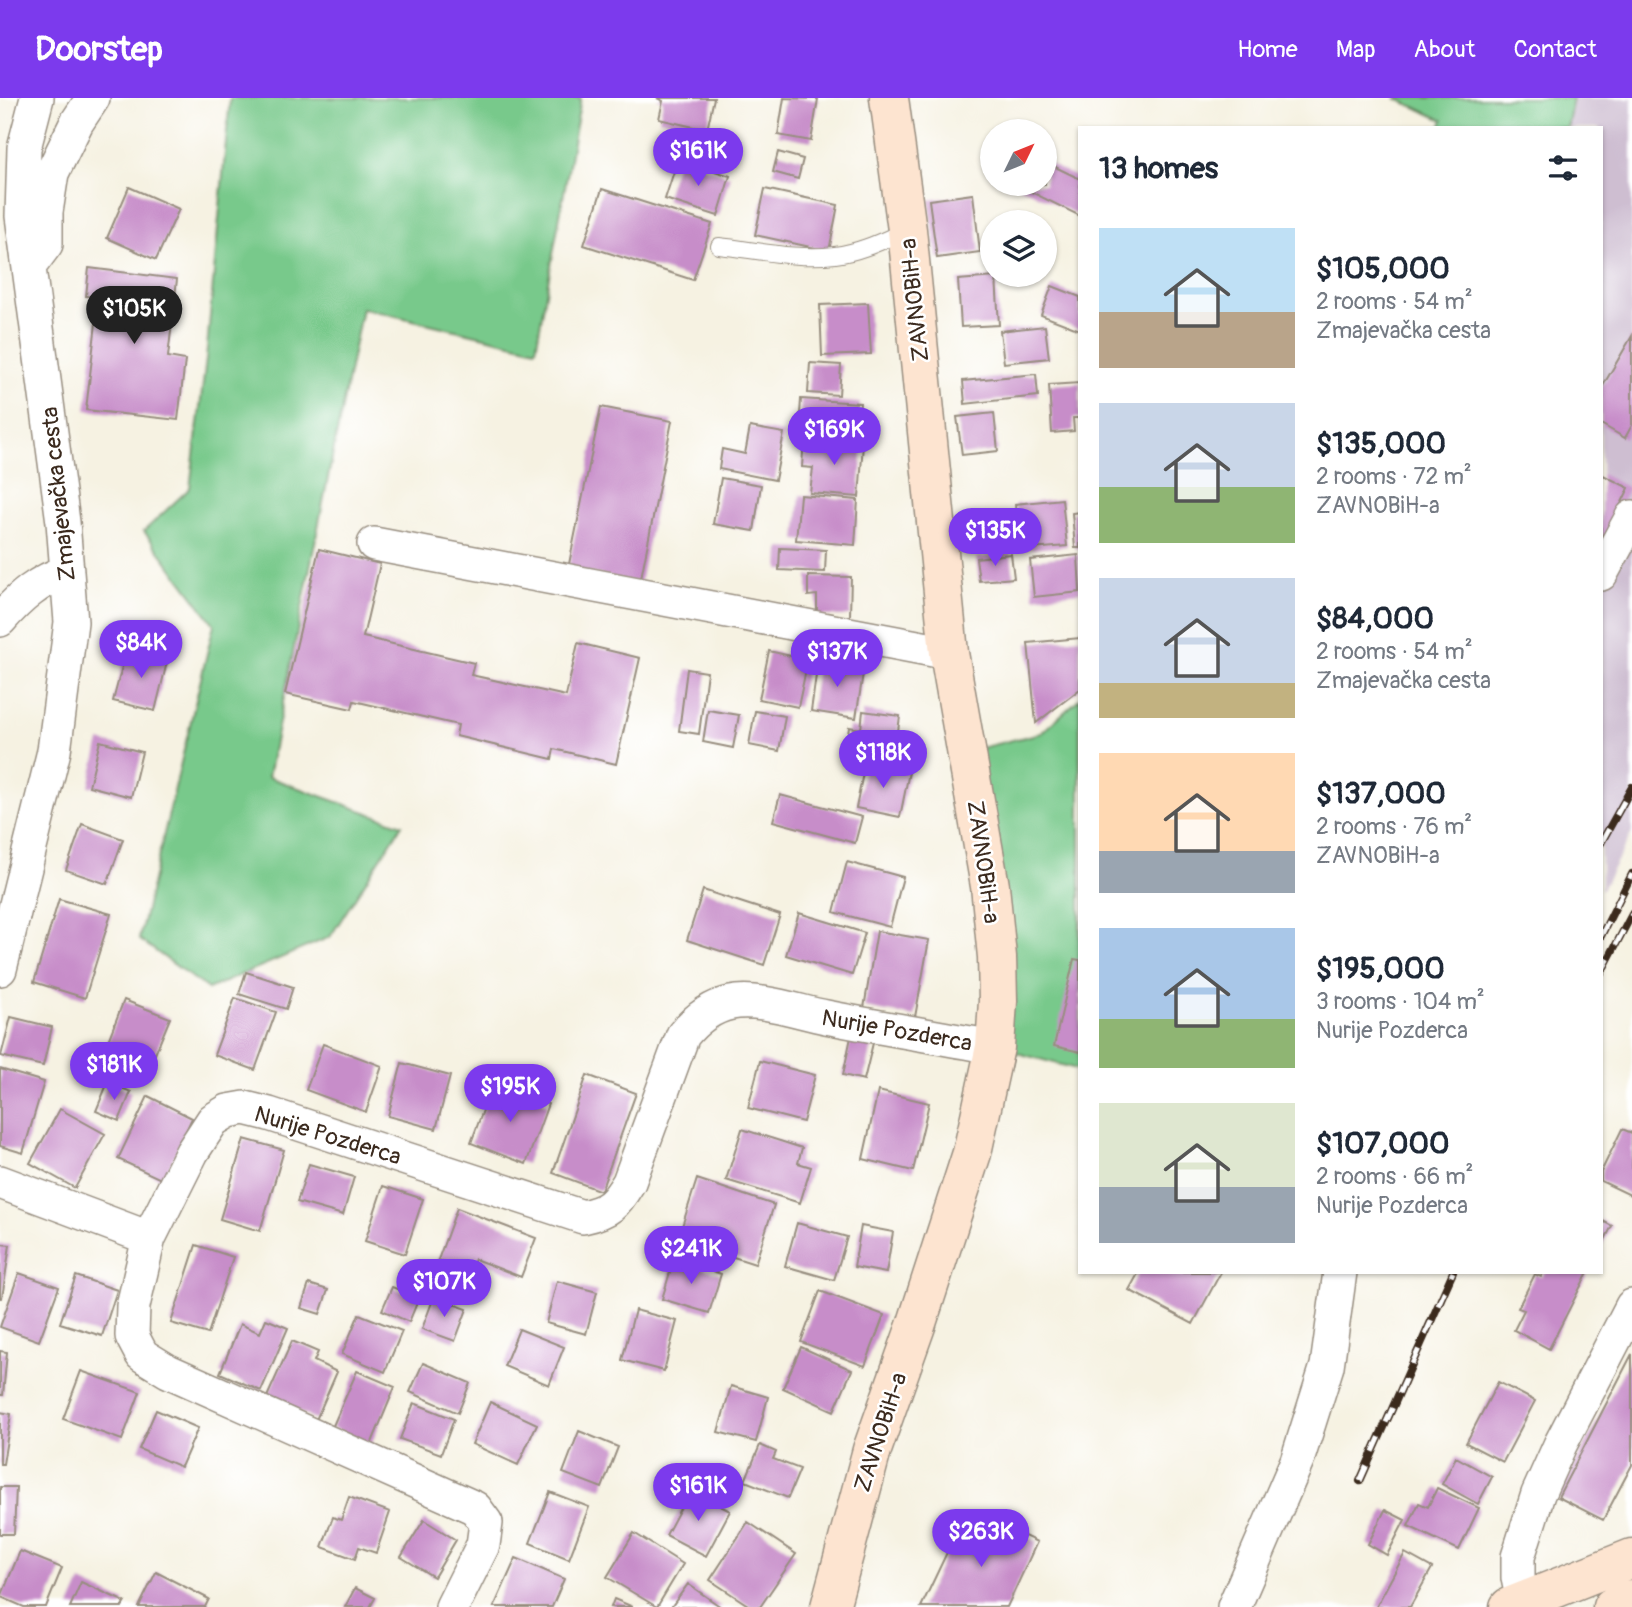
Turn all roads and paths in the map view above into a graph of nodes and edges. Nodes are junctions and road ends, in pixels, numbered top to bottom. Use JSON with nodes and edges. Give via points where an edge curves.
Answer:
{"nodes":[{"id":1,"x":37,"y":98,"type":"edge"},
{"id":2,"x":93,"y":98,"type":"edge"},
{"id":3,"x":888,"y":98,"type":"edge"},
{"id":4,"x":907,"y":230,"type":"junction"},
{"id":5,"x":719,"y":246,"type":"dead end"},
{"id":6,"x":29,"y":263,"type":"junction"},
{"id":7,"x":1632,"y":517,"type":"edge"},
{"id":8,"x":374,"y":544,"type":"dead end"},
{"id":9,"x":1603,"y":570,"type":"edge"},
{"id":10,"x":67,"y":572,"type":"junction"},
{"id":11,"x":0,"y":620,"type":"edge"},
{"id":12,"x":949,"y":653,"type":"junction"},
{"id":13,"x":0,"y":969,"type":"edge"},
{"id":14,"x":995,"y":1047,"type":"junction"},
{"id":15,"x":0,"y":1182,"type":"edge"},
{"id":16,"x":149,"y":1238,"type":"junction"},
{"id":17,"x":1340,"y":1274,"type":"edge"},
{"id":18,"x":1632,"y":1306,"type":"edge"},
{"id":19,"x":1632,"y":1558,"type":"edge"},
{"id":20,"x":1632,"y":1599,"type":"edge"},
{"id":21,"x":1516,"y":1604,"type":"edge"},
{"id":22,"x":452,"y":1607,"type":"edge"},
{"id":23,"x":830,"y":1607,"type":"edge"},
{"id":24,"x":1234,"y":1607,"type":"edge"},
{"id":25,"x":1612,"y":1607,"type":"edge"}],
"edges":[{"from":1,"to":6,"type":"street","name":"Zmajevačka cesta","via":[[24,148],[22,216]]},
{"from":2,"to":6,"type":"street","via":[[52,173],[46,244]]},
{"from":3,"to":4,"type":"main road","name":"ZAVNOBiH-a"},
{"from":4,"to":5,"type":"lane","via":[[834,256]]},
{"from":4,"to":12,"type":"main road","name":"ZAVNOBiH-a"},
{"from":6,"to":10,"type":"street","name":"Zmajevačka cesta"},
{"from":7,"to":9,"type":"street"},
{"from":8,"to":12,"type":"street"},
{"from":10,"to":11,"type":"street","via":[[48,578],[15,602]]},
{"from":10,"to":13,"type":"street","name":"Zmajevačka cesta","via":[[71,622],[54,751]]},
{"from":12,"to":14,"type":"main road","name":"ZAVNOBiH-a","via":[[990,886],[997,957]]},
{"from":14,"to":16,"type":"street","name":"Nurije Pozderca","via":[[755,1002],[732,1002],[714,1009],[696,1019],[683,1035],[623,1192],[604,1212],[583,1217],[269,1114],[245,1108],[228,1111],[213,1121],[192,1152]]},
{"from":14,"to":23,"type":"main road","name":"ZAVNOBiH-a","via":[[972,1153],[872,1450]]},
{"from":15,"to":16,"type":"street"},
{"from":16,"to":22,"type":"street","name":"Nurije Pozderca","via":[[133,1306],[132,1336],[142,1355],[168,1371],[475,1508],[486,1523],[483,1545]]},
{"from":17,"to":24,"type":"street","via":[[1327,1366],[1297,1461]]},
{"from":18,"to":21,"type":"street","via":[[1538,1494],[1518,1557]]},
{"from":19,"to":21,"type":"main road"},
{"from":20,"to":25,"type":"main road"}]}
